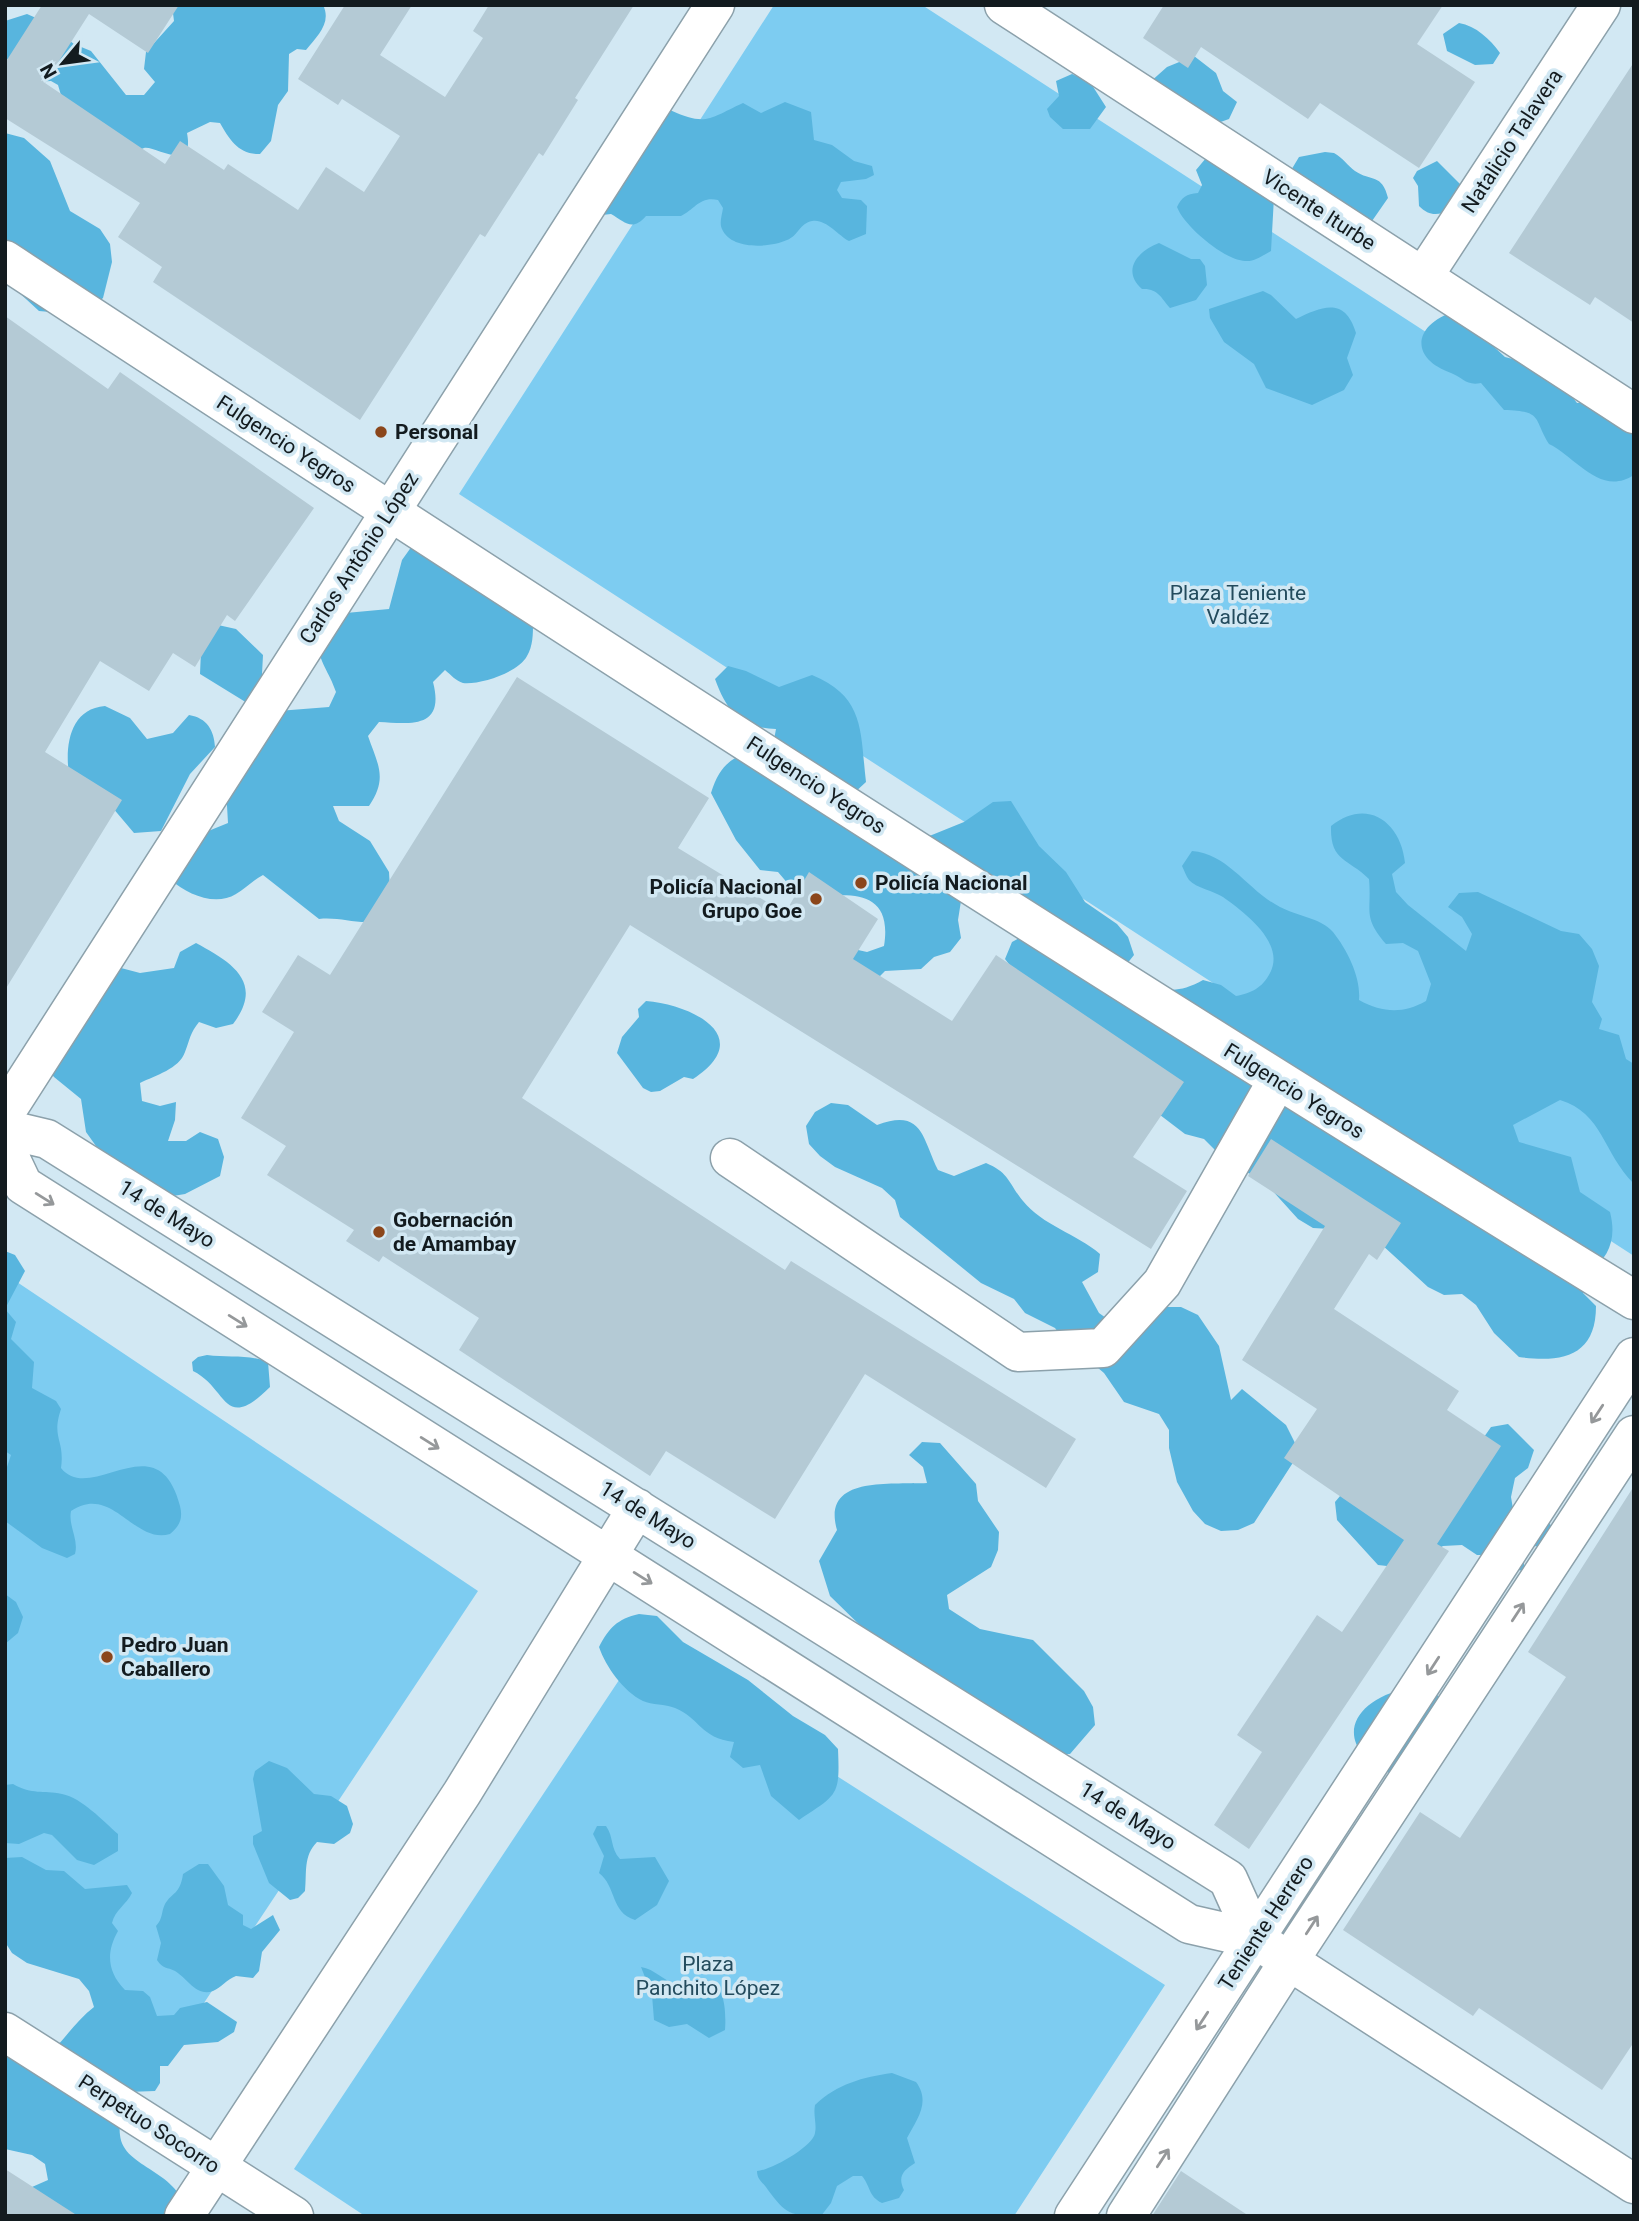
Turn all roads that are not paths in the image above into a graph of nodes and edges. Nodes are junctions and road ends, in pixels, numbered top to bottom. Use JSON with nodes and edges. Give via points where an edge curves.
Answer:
{"nodes":[{"id":1,"x":715,"y":5,"type":"edge"},
{"id":2,"x":1004,"y":5,"type":"edge"},
{"id":3,"x":1601,"y":5,"type":"edge"},
{"id":4,"x":5,"y":260,"type":"edge"},
{"id":5,"x":1423,"y":277,"type":"junction"},
{"id":6,"x":1634,"y":414,"type":"edge"},
{"id":7,"x":389,"y":511,"type":"junction"},
{"id":8,"x":1277,"y":1082,"type":"junction"},
{"id":9,"x":5,"y":1112,"type":"edge"},
{"id":10,"x":5,"y":1129,"type":"edge"},
{"id":11,"x":5,"y":1147,"type":"edge"},
{"id":12,"x":730,"y":1158,"type":"dead end"},
{"id":13,"x":1634,"y":1300,"type":"edge"},
{"id":14,"x":1634,"y":1357,"type":"edge"},
{"id":15,"x":1634,"y":1435,"type":"edge"},
{"id":16,"x":637,"y":1508,"type":"junction"},
{"id":17,"x":610,"y":1557,"type":"junction"},
{"id":18,"x":1457,"y":1629,"type":"junction"},
{"id":19,"x":1492,"y":1650,"type":"junction"},
{"id":20,"x":1255,"y":1939,"type":"junction"},
{"id":21,"x":1289,"y":1961,"type":"junction"},
{"id":22,"x":5,"y":2032,"type":"edge"},
{"id":23,"x":216,"y":2167,"type":"junction"},
{"id":24,"x":1634,"y":2184,"type":"edge"},
{"id":25,"x":184,"y":2216,"type":"edge"},
{"id":26,"x":294,"y":2216,"type":"edge"},
{"id":27,"x":1074,"y":2216,"type":"edge"},
{"id":28,"x":1126,"y":2216,"type":"edge"}],
"edges":[{"from":1,"to":7,"type":"street","name":"Carlos Antônio López"},
{"from":2,"to":5,"type":"street","name":"Vicente Iturbe"},
{"from":3,"to":5,"type":"street","name":"Natalicio Talavera"},
{"from":4,"to":7,"type":"street","name":"Fulgencio Yegros"},
{"from":5,"to":6,"type":"street","name":"Vicente Iturbe"},
{"from":7,"to":8,"type":"street","name":"Fulgencio Yegros"},
{"from":7,"to":9,"type":"street","name":"Carlos Antônio López"},
{"from":8,"to":12,"type":"street","via":[[1162,1283],[1103,1348],[1018,1352]]},
{"from":8,"to":13,"type":"street","name":"Fulgencio Yegros"},
{"from":10,"to":16,"type":"street","name":"14 de Mayo","via":[[47,1139]]},
{"from":11,"to":17,"type":"street","one_way":true,"via":[[23,1185]]},
{"from":14,"to":18,"type":"street","name":"Teniente Herrero","one_way":true},
{"from":19,"to":15,"type":"street","name":"Teniente Herrero","one_way":true},
{"from":16,"to":17,"type":"street"},
{"from":16,"to":20,"type":"street","name":"14 de Mayo","via":[[1228,1879]]},
{"from":17,"to":20,"type":"street","one_way":true,"via":[[1189,1924]]},
{"from":17,"to":23,"type":"street","via":[[462,1793]]},
{"from":18,"to":19,"type":"street"},
{"from":18,"to":20,"type":"street","name":"Teniente Herrero","one_way":true},
{"from":21,"to":19,"type":"street","name":"Teniente Herrero","one_way":true},
{"from":20,"to":21,"type":"street"},
{"from":20,"to":27,"type":"street","name":"Teniente Herrero","one_way":true},
{"from":21,"to":24,"type":"street"},
{"from":28,"to":21,"type":"street","name":"Teniente Herrero","one_way":true},
{"from":22,"to":23,"type":"street","name":"Perpetuo Socorro"},
{"from":23,"to":25,"type":"street"},
{"from":23,"to":26,"type":"street","name":"Perpetuo Socorro"}]}
